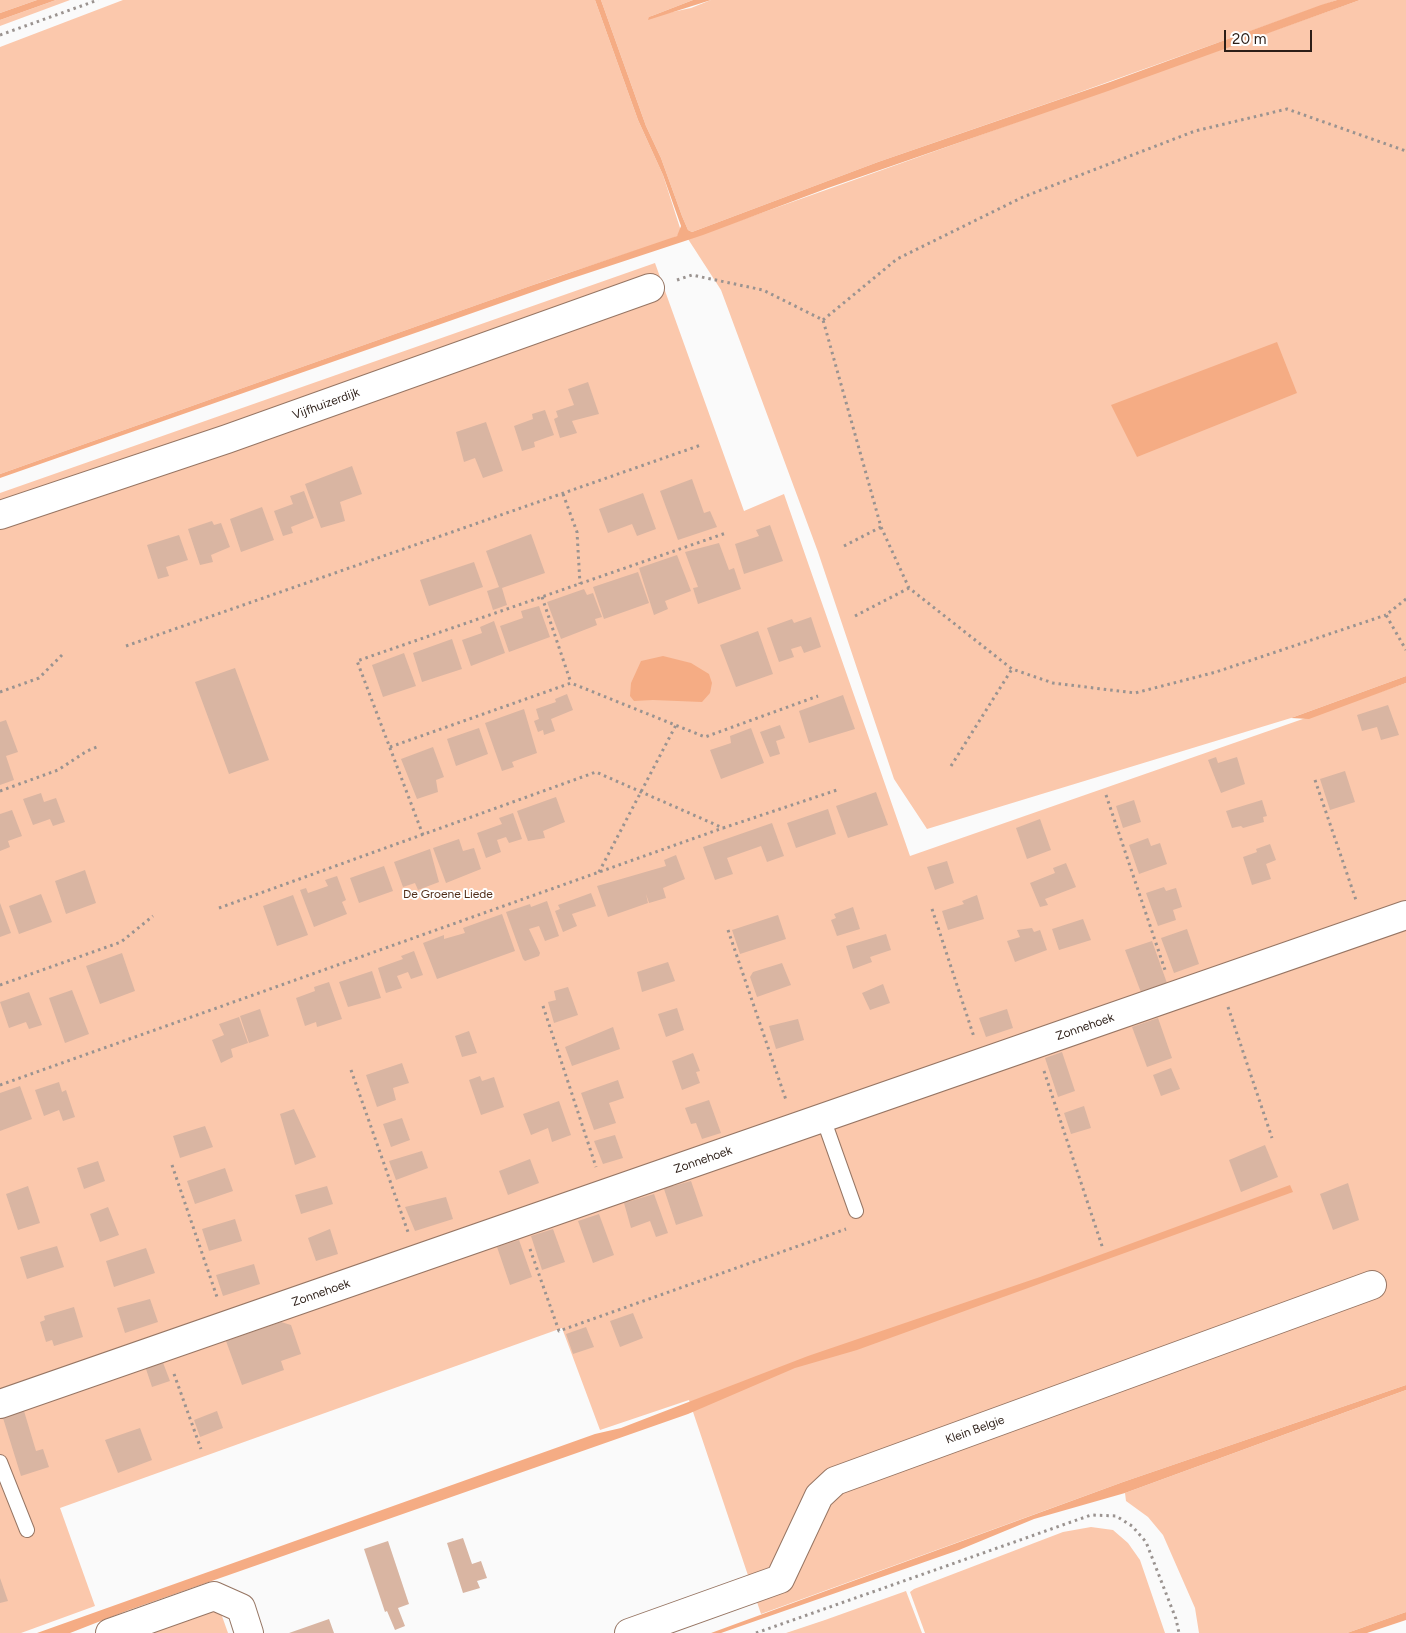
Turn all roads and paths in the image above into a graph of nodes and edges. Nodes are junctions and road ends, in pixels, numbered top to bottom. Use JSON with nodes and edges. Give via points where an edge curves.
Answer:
{"nodes":[{"id":1,"x":98,"y":0,"type":"edge"},
{"id":2,"x":0,"y":35,"type":"edge"},
{"id":3,"x":1406,"y":151,"type":"edge"},
{"id":4,"x":650,"y":288,"type":"joint"},
{"id":5,"x":823,"y":320,"type":"junction"},
{"id":6,"x":701,"y":445,"type":"dead end"},
{"id":7,"x":563,"y":494,"type":"junction"},
{"id":8,"x":0,"y":516,"type":"edge"},
{"id":9,"x":881,"y":526,"type":"junction"},
{"id":10,"x":726,"y":533,"type":"dead end"},
{"id":11,"x":844,"y":546,"type":"dead end"},
{"id":12,"x":580,"y":584,"type":"junction"},
{"id":13,"x":909,"y":588,"type":"junction"},
{"id":14,"x":542,"y":597,"type":"junction"},
{"id":15,"x":1406,"y":599,"type":"edge"},
{"id":16,"x":1386,"y":615,"type":"junction"},
{"id":17,"x":855,"y":616,"type":"dead end"},
{"id":18,"x":126,"y":646,"type":"dead end"},
{"id":19,"x":1405,"y":650,"type":"edge"},
{"id":20,"x":64,"y":654,"type":"dead end"},
{"id":21,"x":1012,"y":669,"type":"junction"},
{"id":22,"x":571,"y":682,"type":"junction"},
{"id":23,"x":0,"y":692,"type":"edge"},
{"id":24,"x":818,"y":696,"type":"dead end"},
{"id":25,"x":676,"y":725,"type":"junction"},
{"id":26,"x":97,"y":747,"type":"dead end"},
{"id":27,"x":390,"y":747,"type":"junction"},
{"id":28,"x":951,"y":766,"type":"dead end"},
{"id":29,"x":1315,"y":780,"type":"dead end"},
{"id":30,"x":840,"y":789,"type":"dead end"},
{"id":31,"x":0,"y":791,"type":"edge"},
{"id":32,"x":640,"y":791,"type":"junction"},
{"id":33,"x":1106,"y":795,"type":"dead end"},
{"id":34,"x":723,"y":828,"type":"junction"},
{"id":35,"x":423,"y":835,"type":"junction"},
{"id":36,"x":600,"y":872,"type":"junction"},
{"id":37,"x":219,"y":908,"type":"dead end"},
{"id":38,"x":932,"y":909,"type":"dead end"},
{"id":39,"x":1406,"y":915,"type":"edge"},
{"id":40,"x":153,"y":916,"type":"dead end"},
{"id":41,"x":1366,"y":929,"type":"junction"},
{"id":42,"x":728,"y":930,"type":"dead end"},
{"id":43,"x":1220,"y":980,"type":"junction"},
{"id":44,"x":0,"y":985,"type":"edge"},
{"id":45,"x":1175,"y":996,"type":"junction"},
{"id":46,"x":543,"y":1006,"type":"dead end"},
{"id":47,"x":1035,"y":1044,"type":"junction"},
{"id":48,"x":982,"y":1063,"type":"junction"},
{"id":49,"x":351,"y":1070,"type":"dead end"},
{"id":50,"x":0,"y":1085,"type":"edge"},
{"id":51,"x":823,"y":1118,"type":"junction"},
{"id":52,"x":795,"y":1128,"type":"junction"},
{"id":53,"x":1272,"y":1138,"type":"dead end"},
{"id":54,"x":172,"y":1165,"type":"dead end"},
{"id":55,"x":605,"y":1194,"type":"junction"},
{"id":56,"x":856,"y":1210,"type":"joint"},
{"id":57,"x":521,"y":1223,"type":"junction"},
{"id":58,"x":1103,"y":1249,"type":"dead end"},
{"id":59,"x":417,"y":1259,"type":"junction"},
{"id":60,"x":1372,"y":1285,"type":"dead end"},
{"id":61,"x":226,"y":1326,"type":"junction"},
{"id":62,"x":164,"y":1347,"type":"junction"},
{"id":63,"x":0,"y":1404,"type":"edge"},
{"id":64,"x":200,"y":1449,"type":"dead end"},
{"id":65,"x":0,"y":1462,"type":"edge"},
{"id":66,"x":27,"y":1530,"type":"dead end"},
{"id":67,"x":110,"y":1633,"type":"edge"},
{"id":68,"x":249,"y":1633,"type":"edge"},
{"id":69,"x":629,"y":1633,"type":"edge"},
{"id":70,"x":756,"y":1633,"type":"edge"},
{"id":71,"x":1179,"y":1633,"type":"edge"}],
"edges":[{"from":1,"to":2,"type":"path"},
{"from":3,"to":5,"type":"path","via":[[1287,109],[1195,131],[1023,197],[897,259]]},
{"from":4,"to":5,"type":"path","via":[[692,275],[763,290]]},
{"from":4,"to":8,"type":"street","name":"Vijfhuizerdijk"},
{"from":5,"to":9,"type":"path"},
{"from":6,"to":7,"type":"path"},
{"from":7,"to":12,"type":"path","via":[[579,548]]},
{"from":7,"to":18,"type":"path"},
{"from":9,"to":11,"type":"path"},
{"from":9,"to":13,"type":"path"},
{"from":10,"to":12,"type":"path"},
{"from":12,"to":14,"type":"path"},
{"from":13,"to":17,"type":"path"},
{"from":13,"to":21,"type":"path"},
{"from":14,"to":22,"type":"path"},
{"from":14,"to":27,"type":"path","via":[[357,661]]},
{"from":15,"to":16,"type":"path"},
{"from":16,"to":19,"type":"path"},
{"from":16,"to":21,"type":"path","via":[[1216,672],[1135,693],[1053,683]]},
{"from":20,"to":23,"type":"path","via":[[39,678]]},
{"from":21,"to":28,"type":"path"},
{"from":22,"to":25,"type":"path"},
{"from":22,"to":27,"type":"path"},
{"from":24,"to":25,"type":"path","via":[[705,737]]},
{"from":25,"to":32,"type":"path"},
{"from":26,"to":31,"type":"path","via":[[58,770]]},
{"from":27,"to":35,"type":"path"},
{"from":29,"to":41,"type":"path"},
{"from":30,"to":34,"type":"path"},
{"from":32,"to":34,"type":"path"},
{"from":32,"to":35,"type":"path","via":[[596,772]]},
{"from":32,"to":36,"type":"path"},
{"from":33,"to":45,"type":"path"},
{"from":34,"to":36,"type":"path"},
{"from":35,"to":37,"type":"path"},
{"from":36,"to":50,"type":"path"},
{"from":38,"to":48,"type":"path"},
{"from":39,"to":41,"type":"street","name":"Zonnehoek"},
{"from":40,"to":44,"type":"path","via":[[122,942]]},
{"from":41,"to":43,"type":"street","name":"Zonnehoek"},
{"from":42,"to":52,"type":"path"},
{"from":43,"to":45,"type":"street","name":"Zonnehoek"},
{"from":43,"to":53,"type":"path"},
{"from":45,"to":47,"type":"street","name":"Zonnehoek"},
{"from":46,"to":55,"type":"path"},
{"from":47,"to":48,"type":"street","name":"Zonnehoek"},
{"from":47,"to":58,"type":"path"},
{"from":48,"to":51,"type":"street","name":"Zonnehoek"},
{"from":49,"to":59,"type":"path"},
{"from":51,"to":52,"type":"street","name":"Zonnehoek"},
{"from":51,"to":56,"type":"lane"},
{"from":52,"to":55,"type":"street","name":"Zonnehoek"},
{"from":54,"to":61,"type":"path"},
{"from":55,"to":57,"type":"street","name":"Zonnehoek"},
{"from":56,"to":57,"type":"path","via":[[852,1227],[559,1331]]},
{"from":57,"to":59,"type":"street","name":"Zonnehoek"},
{"from":59,"to":61,"type":"street","name":"Zonnehoek"},
{"from":60,"to":69,"type":"street","name":"Klein Belgie","via":[[835,1482],[819,1496],[780,1579]]},
{"from":61,"to":62,"type":"street","name":"Zonnehoek"},
{"from":62,"to":63,"type":"street","name":"Zonnehoek"},
{"from":62,"to":64,"type":"path"},
{"from":65,"to":66,"type":"lane"},
{"from":67,"to":68,"type":"street","via":[[214,1596],[241,1608]]},
{"from":70,"to":71,"type":"path","via":[[1091,1515],[1116,1516],[1132,1526],[1146,1542]]}]}
